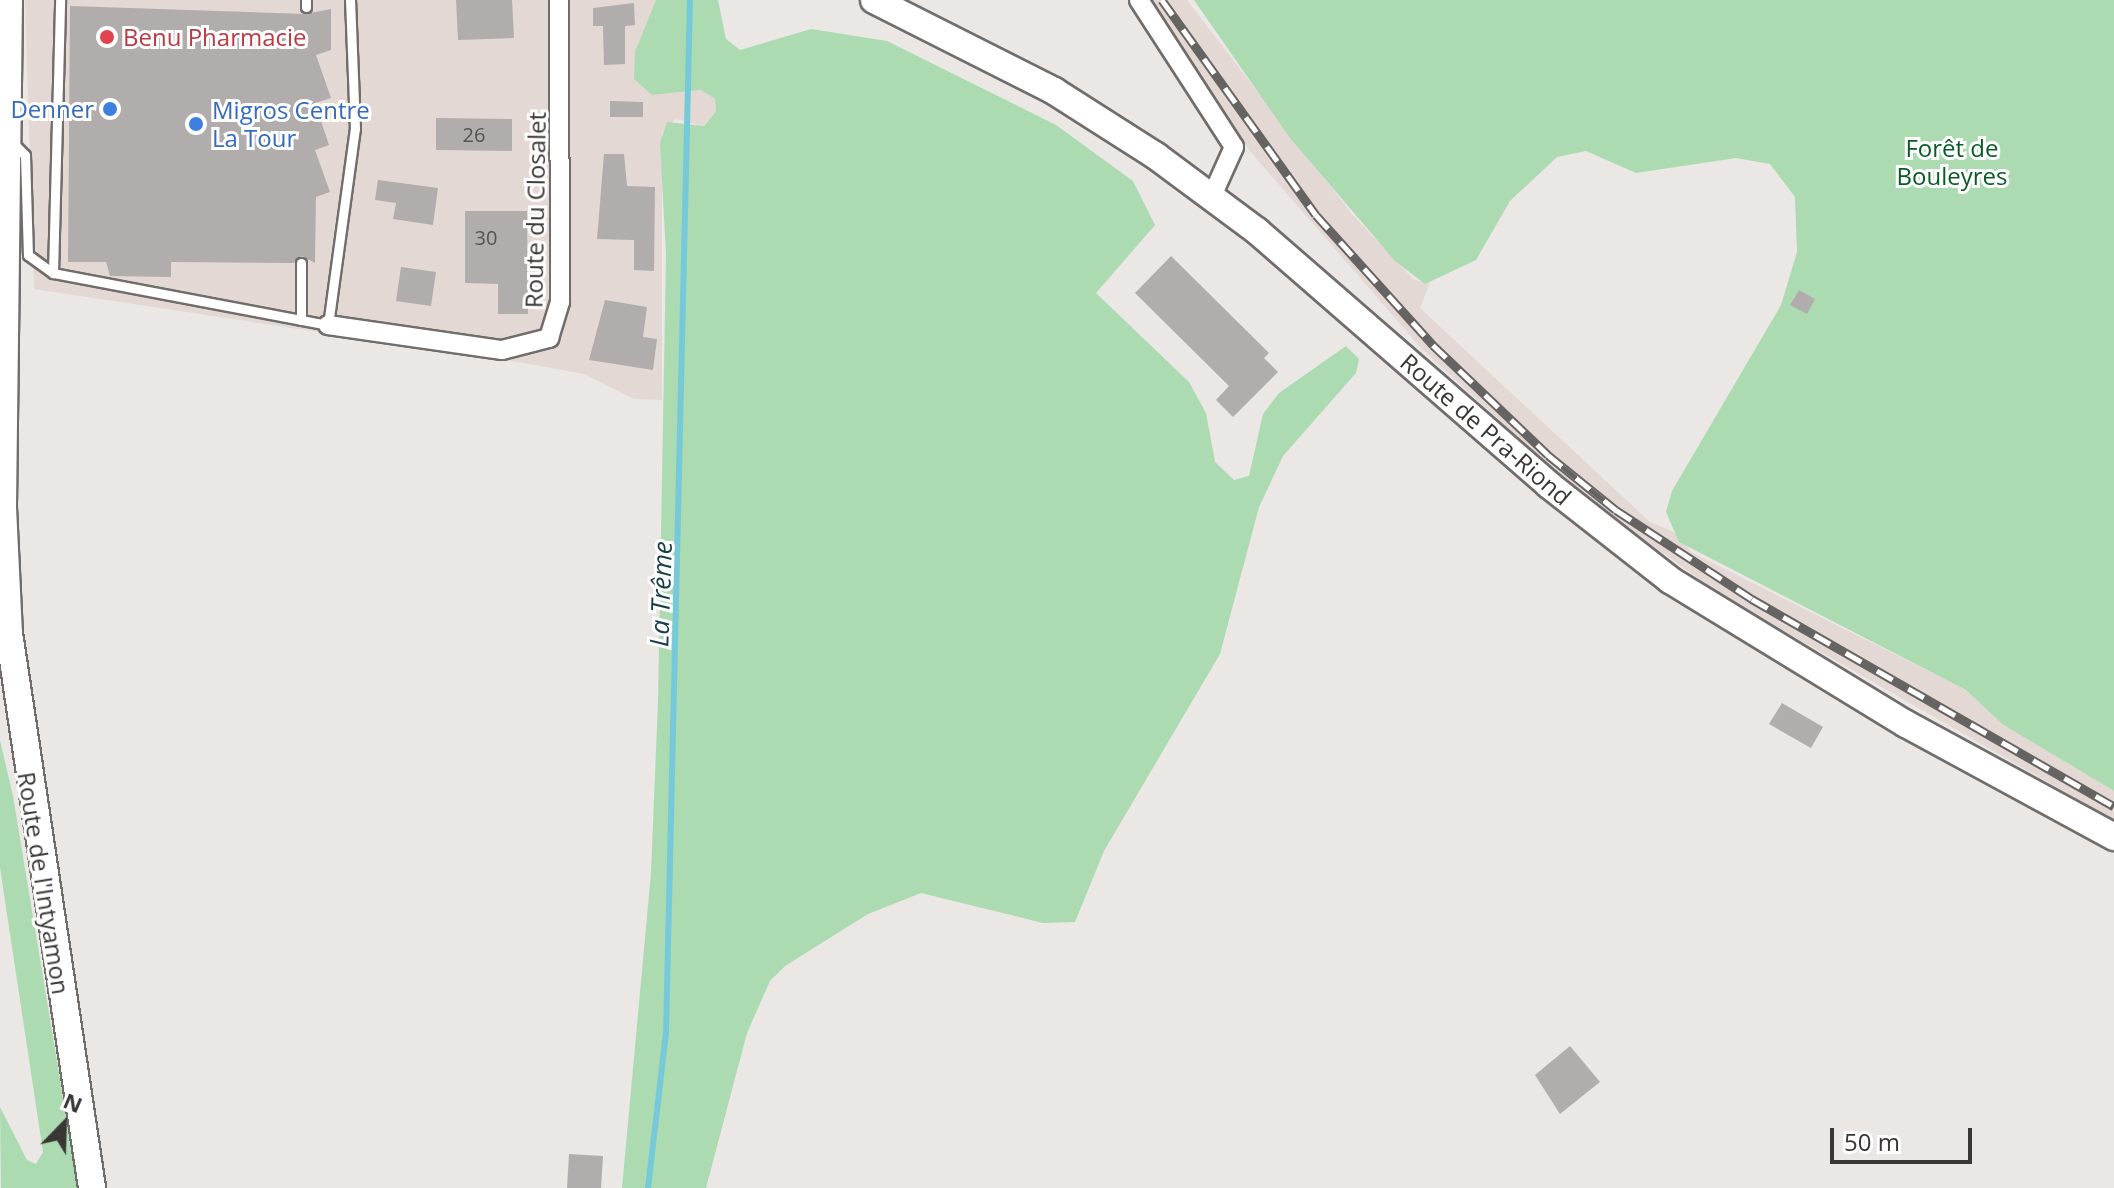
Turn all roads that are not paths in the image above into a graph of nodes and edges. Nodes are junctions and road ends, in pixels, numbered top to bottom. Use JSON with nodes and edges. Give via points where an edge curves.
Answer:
{"nodes":[{"id":1,"x":9,"y":0,"type":"edge"},
{"id":2,"x":60,"y":0,"type":"edge"},
{"id":3,"x":350,"y":0,"type":"edge"},
{"id":4,"x":559,"y":0,"type":"edge"},
{"id":5,"x":874,"y":0,"type":"edge"},
{"id":6,"x":1139,"y":0,"type":"edge"},
{"id":7,"x":7,"y":137,"type":"junction"},
{"id":8,"x":1212,"y":196,"type":"junction"},
{"id":9,"x":301,"y":263,"type":"dead end"},
{"id":10,"x":53,"y":273,"type":"junction"},
{"id":11,"x":301,"y":320,"type":"junction"},
{"id":12,"x":328,"y":325,"type":"junction"},
{"id":13,"x":2114,"y":837,"type":"edge"},
{"id":14,"x":92,"y":1188,"type":"edge"}],
"edges":[{"from":1,"to":7,"type":"main road","name":"Route de l'Intyamon"},
{"from":2,"to":10,"type":"lane"},
{"from":3,"to":12,"type":"lane","via":[[355,129]]},
{"from":4,"to":12,"type":"street","name":"Route du Closalet","via":[[560,302],[549,338],[502,350]]},
{"from":5,"to":8,"type":"main road","name":"Route de Pra-Riond","via":[[1054,91]]},
{"from":6,"to":8,"type":"street","via":[[1234,147]]},
{"from":7,"to":10,"type":"lane","via":[[25,155],[28,255]]},
{"from":7,"to":14,"type":"main road","name":"Route de l'Intyamon","via":[[3,507],[10,646]]},
{"from":8,"to":13,"type":"main road","name":"Route de Pra-Riond","via":[[1634,555],[1906,724]]},
{"from":9,"to":11,"type":"lane"},
{"from":10,"to":11,"type":"lane"},
{"from":11,"to":12,"type":"lane"}]}
